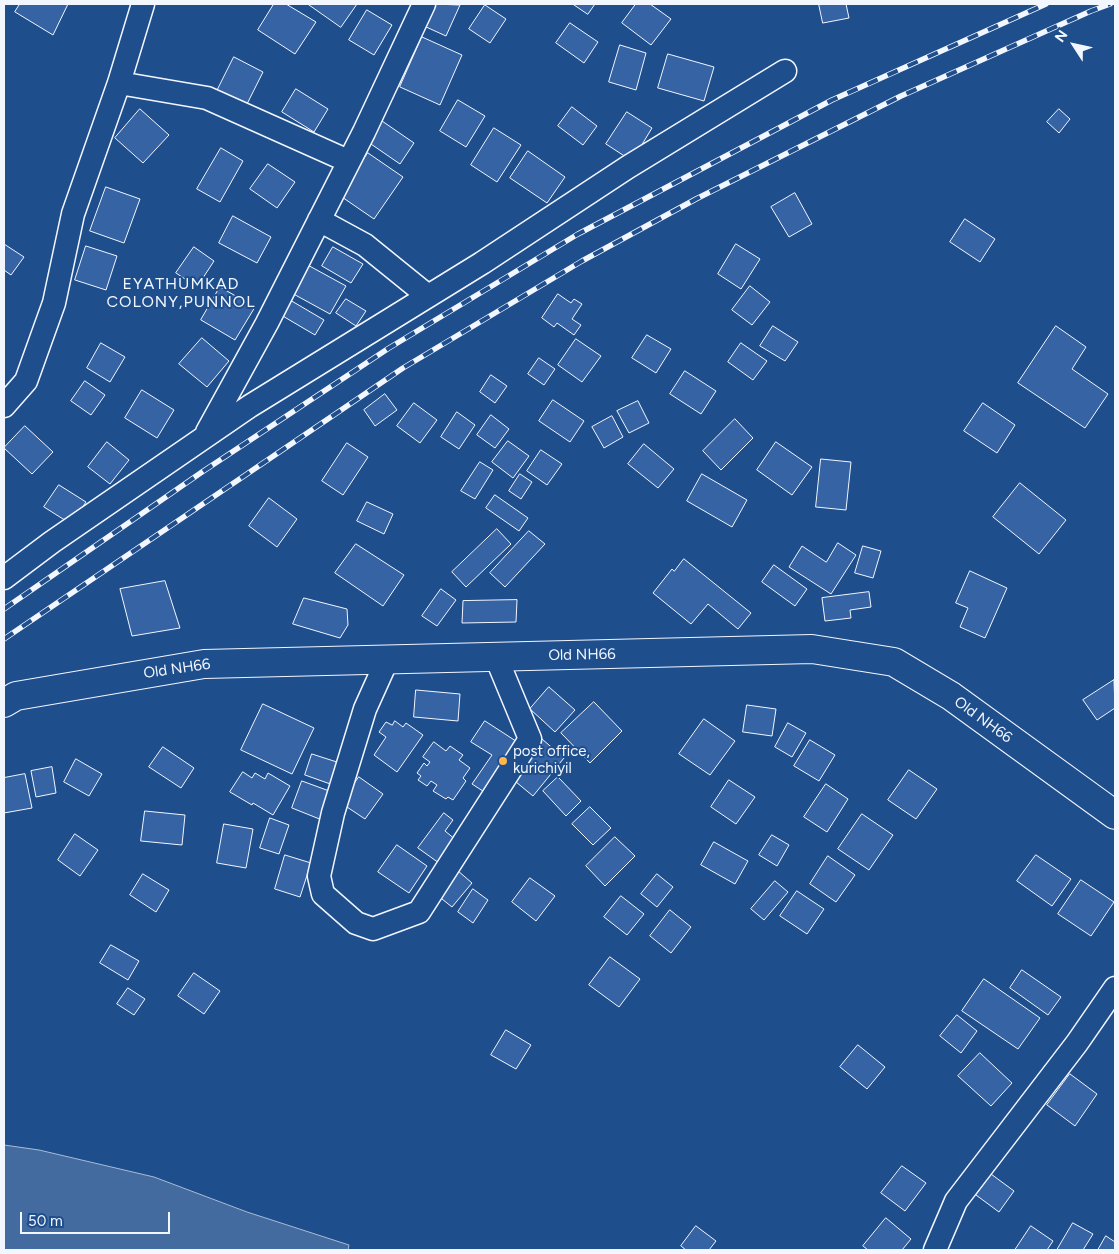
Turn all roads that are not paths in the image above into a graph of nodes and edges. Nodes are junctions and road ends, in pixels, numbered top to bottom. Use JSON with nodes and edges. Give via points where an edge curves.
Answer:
{"nodes":[{"id":1,"x":143,"y":4,"type":"edge"},
{"id":2,"x":424,"y":4,"type":"edge"},
{"id":3,"x":785,"y":71,"type":"dead end"},
{"id":4,"x":119,"y":83,"type":"junction"},
{"id":5,"x":348,"y":161,"type":"junction"},
{"id":6,"x":319,"y":220,"type":"junction"},
{"id":7,"x":428,"y":296,"type":"junction"},
{"id":8,"x":4,"y":406,"type":"edge"},
{"id":9,"x":204,"y":437,"type":"junction"},
{"id":10,"x":4,"y":578,"type":"edge"},
{"id":11,"x":496,"y":657,"type":"junction"},
{"id":12,"x":388,"y":658,"type":"junction"},
{"id":13,"x":4,"y":703,"type":"edge"},
{"id":14,"x":1115,"y":815,"type":"edge"},
{"id":15,"x":1115,"y":988,"type":"edge"},
{"id":16,"x":935,"y":1250,"type":"edge"}],
"edges":[{"from":1,"to":4,"type":"street"},
{"from":2,"to":5,"type":"street"},
{"from":3,"to":7,"type":"street"},
{"from":4,"to":5,"type":"street","via":[[207,98]]},
{"from":4,"to":8,"type":"street","via":[[73,214],[48,320],[26,381]]},
{"from":5,"to":6,"type":"street"},
{"from":6,"to":7,"type":"street","via":[[365,245]]},
{"from":6,"to":9,"type":"street","via":[[268,323]]},
{"from":7,"to":9,"type":"street"},
{"from":9,"to":10,"type":"street"},
{"from":11,"to":12,"type":"main road","name":"Old NH66"},
{"from":11,"to":12,"type":"street","via":[[530,739],[419,912],[373,929],[356,923],[323,894],[319,876],[333,813],[365,709]]},
{"from":11,"to":14,"type":"main road","name":"Old NH66","via":[[812,649],[894,662],[951,696]]},
{"from":12,"to":13,"type":"main road","name":"Old NH66","via":[[204,664],[16,696]]},
{"from":15,"to":16,"type":"street","via":[[956,1201]]}]}
